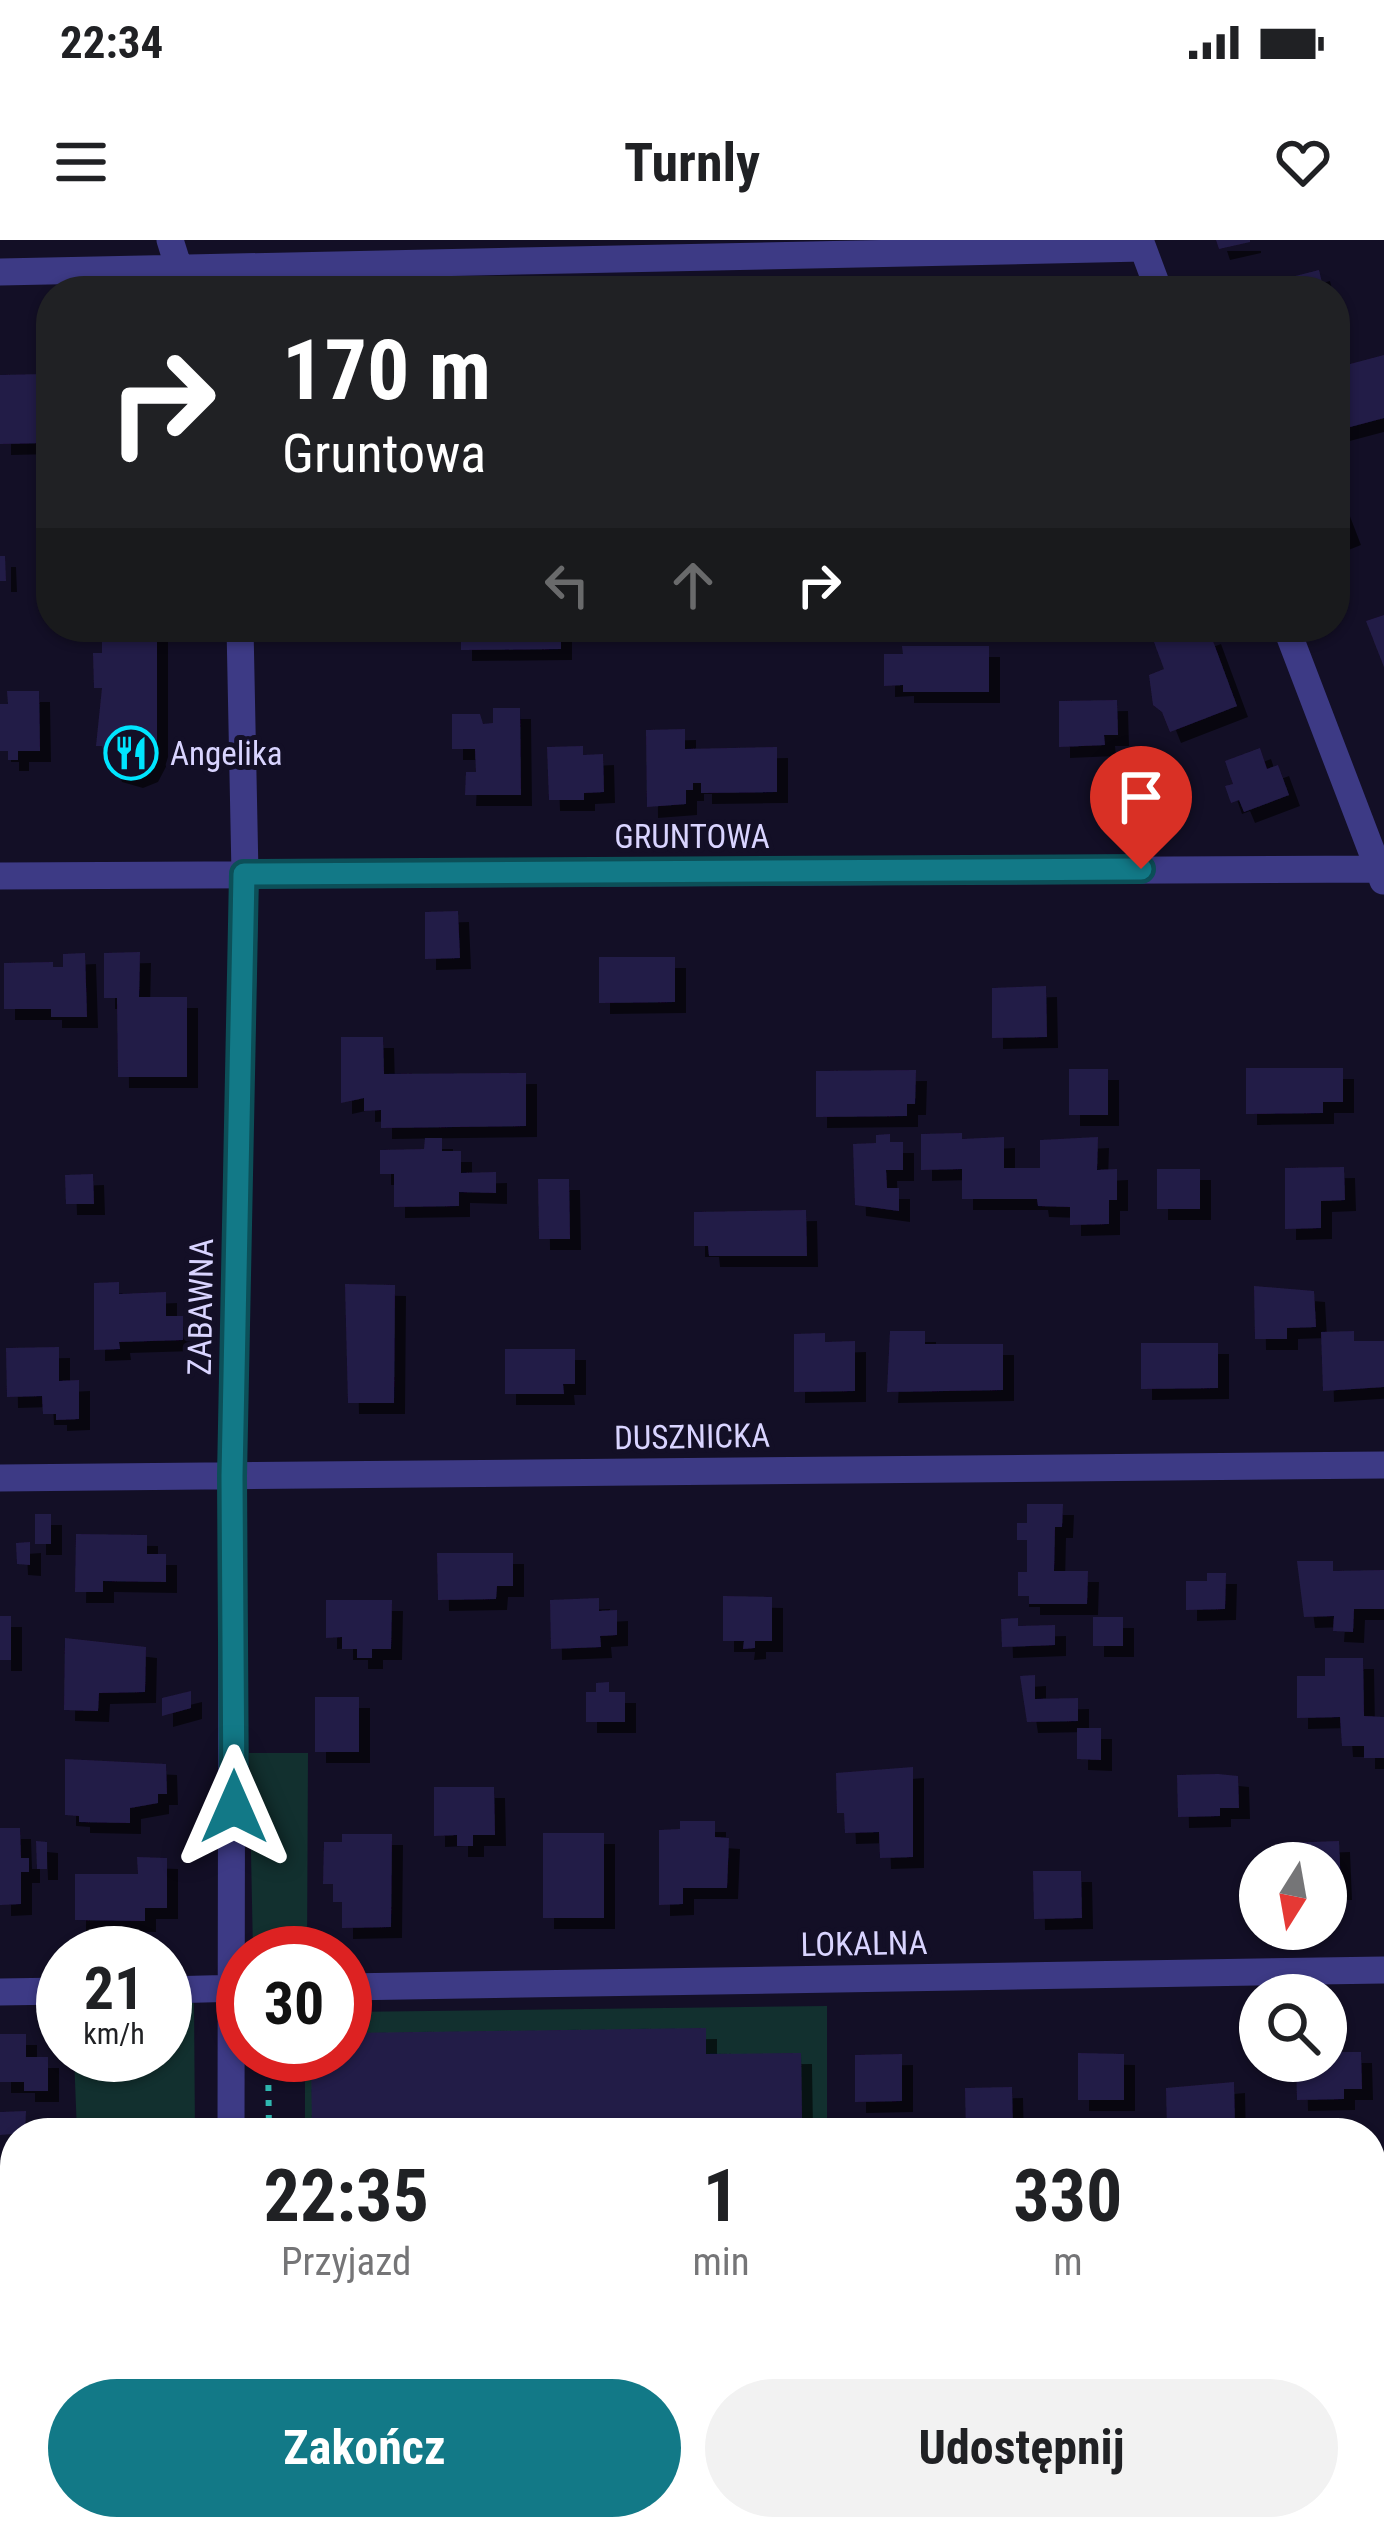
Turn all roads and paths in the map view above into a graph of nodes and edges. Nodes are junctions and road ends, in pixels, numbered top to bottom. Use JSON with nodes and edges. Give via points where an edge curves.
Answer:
{"nodes":[{"id":1,"x":170,"y":240,"type":"edge"},
{"id":2,"x":1142,"y":244,"type":"edge"},
{"id":3,"x":0,"y":272,"type":"edge"},
{"id":4,"x":92,"y":276,"type":"edge"},
{"id":5,"x":182,"y":276,"type":"edge"},
{"id":6,"x":290,"y":276,"type":"edge"},
{"id":7,"x":1154,"y":276,"type":"edge"},
{"id":8,"x":241,"y":642,"type":"edge"},
{"id":9,"x":1292,"y":642,"type":"edge"},
{"id":10,"x":244,"y":874,"type":"junction"},
{"id":11,"x":1382,"y":874,"type":"edge"},
{"id":12,"x":0,"y":876,"type":"edge"},
{"id":13,"x":1384,"y":1465,"type":"edge"},
{"id":14,"x":232,"y":1476,"type":"junction"},
{"id":15,"x":0,"y":1478,"type":"edge"},
{"id":16,"x":237,"y":1926,"type":"edge"},
{"id":17,"x":1384,"y":1970,"type":"edge"},
{"id":18,"x":372,"y":1987,"type":"edge"},
{"id":19,"x":36,"y":1991,"type":"edge"},
{"id":20,"x":0,"y":1992,"type":"edge"},
{"id":21,"x":233,"y":2082,"type":"edge"},
{"id":22,"x":268,"y":2082,"type":"edge"},
{"id":23,"x":232,"y":2118,"type":"edge"},
{"id":24,"x":269,"y":2118,"type":"edge"}],
"edges":[{"from":1,"to":5,"type":"street"},
{"from":2,"to":6,"type":"street"},
{"from":2,"to":7,"type":"street"},
{"from":3,"to":4,"type":"street"},
{"from":8,"to":10,"type":"street","name":"ZABAWNA"},
{"from":9,"to":11,"type":"street"},
{"from":10,"to":11,"type":"street","name":"GRUNTOWA"},
{"from":10,"to":12,"type":"street","name":"GRUNTOWA"},
{"from":10,"to":14,"type":"street","name":"ZABAWNA"},
{"from":13,"to":14,"type":"street","name":"DUSZNICKA"},
{"from":14,"to":15,"type":"street","name":"DUSZNICKA"},
{"from":14,"to":16,"type":"street","name":"ZABAWNA"},
{"from":17,"to":18,"type":"street","name":"LOKALNA"},
{"from":19,"to":20,"type":"street"},
{"from":21,"to":23,"type":"street","name":"ZABAWNA"},
{"from":22,"to":24,"type":"path"}]}
